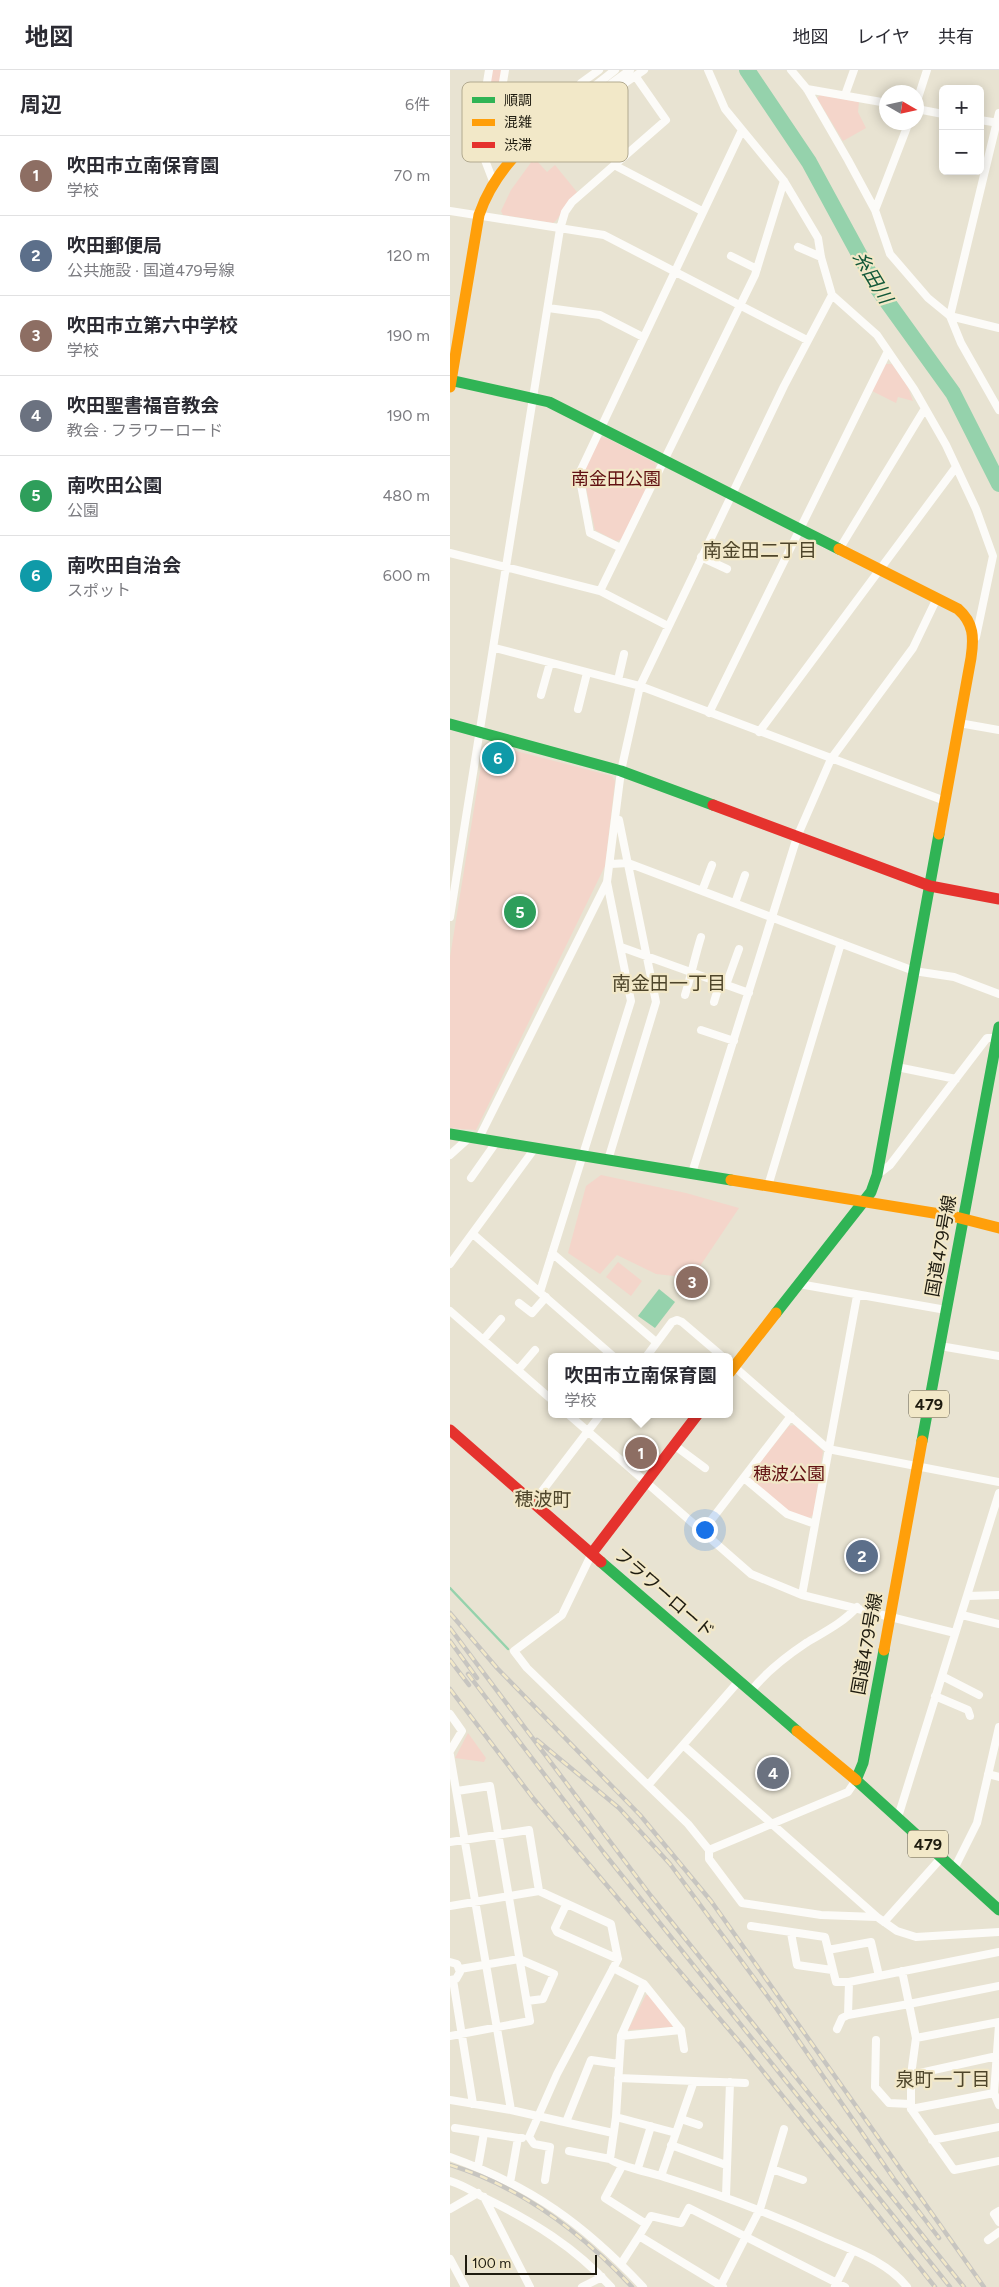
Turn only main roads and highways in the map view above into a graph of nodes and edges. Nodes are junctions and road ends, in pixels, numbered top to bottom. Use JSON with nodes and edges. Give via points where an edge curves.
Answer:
{"nodes":[{"id":1,"x":507,"y":162,"type":"edge"},
{"id":2,"x":450,"y":383,"type":"edge"},
{"id":3,"x":450,"y":724,"type":"edge"},
{"id":4,"x":930,"y":886,"type":"junction"},
{"id":5,"x":999,"y":899,"type":"edge"},
{"id":6,"x":998,"y":1033,"type":"edge"},
{"id":7,"x":450,"y":1134,"type":"edge"},
{"id":8,"x":862,"y":1202,"type":"junction"},
{"id":9,"x":963,"y":1219,"type":"junction"},
{"id":10,"x":999,"y":1228,"type":"edge"},
{"id":11,"x":733,"y":1365,"type":"edge"},
{"id":12,"x":695,"y":1418,"type":"edge"},
{"id":13,"x":450,"y":1430,"type":"edge"},
{"id":14,"x":592,"y":1553,"type":"junction"},
{"id":15,"x":856,"y":1780,"type":"junction"},
{"id":16,"x":999,"y":1910,"type":"edge"}],
"edges":[{"from":1,"to":2,"type":"main road","via":[[493,181],[479,215]]},
{"from":2,"to":4,"type":"main road","via":[[534,398],[601,427],[962,612],[974,634]]},
{"from":3,"to":4,"type":"main road","via":[[621,771]]},
{"from":4,"to":5,"type":"main road"},
{"from":4,"to":8,"type":"main road","via":[[877,1175],[872,1192]]},
{"from":6,"to":9,"type":"main road","name":"国道479号線","number":"479"},
{"from":7,"to":8,"type":"main road"},
{"from":8,"to":9,"type":"main road"},
{"from":8,"to":11,"type":"main road"},
{"from":9,"to":10,"type":"main road"},
{"from":9,"to":15,"type":"main road","name":"国道479号線","number":"479","via":[[863,1763]]},
{"from":12,"to":14,"type":"main road"},
{"from":13,"to":14,"type":"main road","name":"フラワーロード"},
{"from":14,"to":15,"type":"main road","name":"フラワーロード","via":[[738,1682]]},
{"from":15,"to":16,"type":"main road","number":"479"}]}
